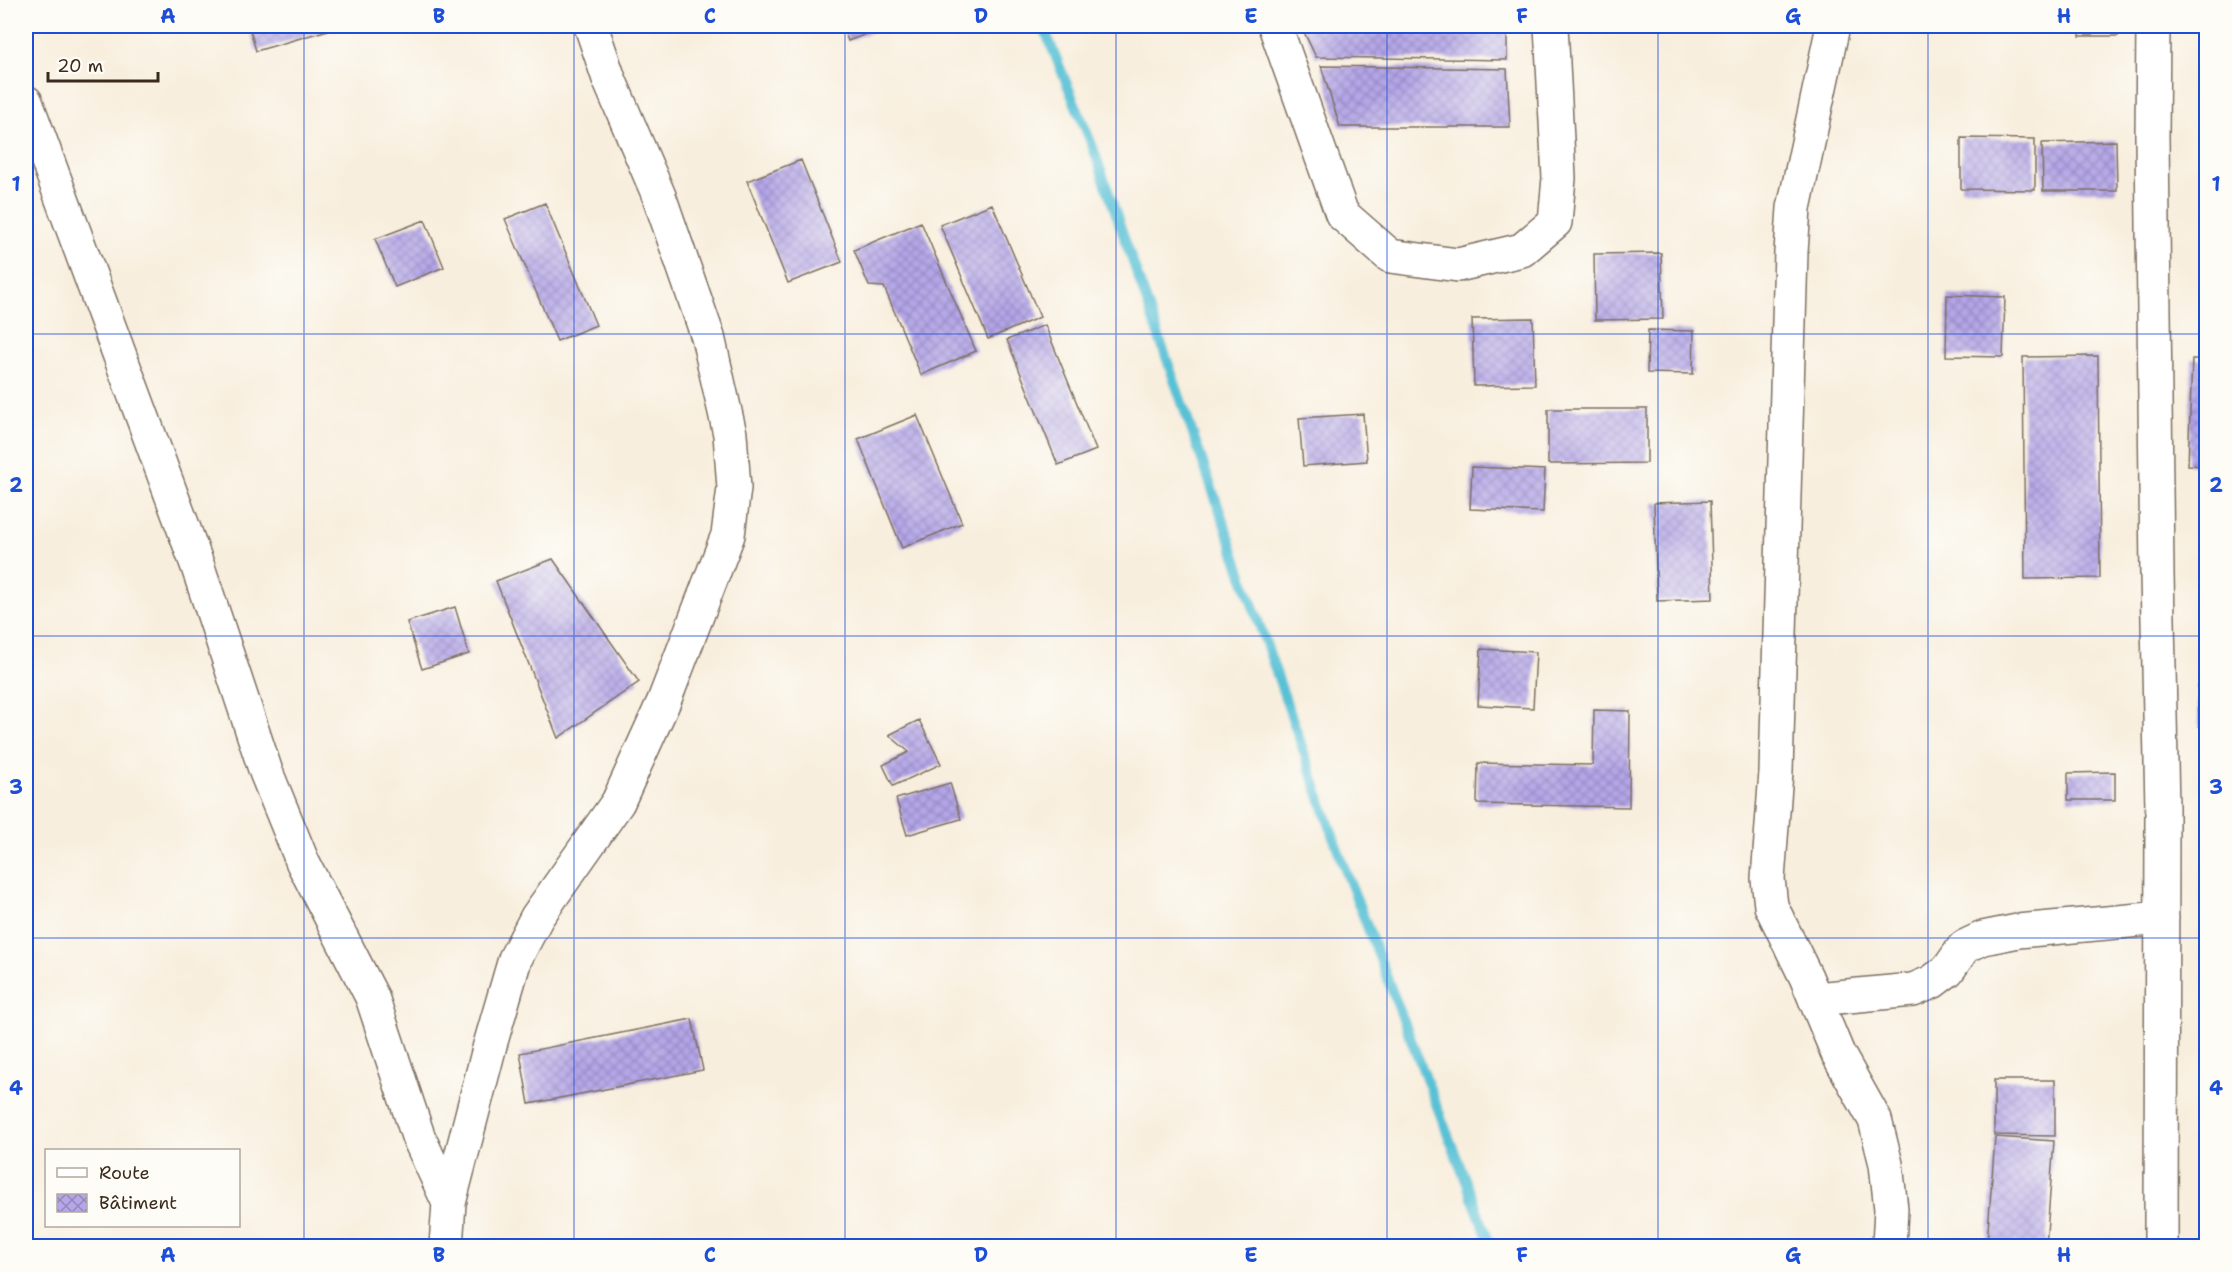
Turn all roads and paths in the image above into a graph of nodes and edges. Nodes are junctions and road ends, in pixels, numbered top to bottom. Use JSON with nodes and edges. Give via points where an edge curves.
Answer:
{"nodes":[{"id":1,"x":591,"y":26,"type":"edge"},
{"id":2,"x":1275,"y":26,"type":"edge"},
{"id":3,"x":1551,"y":26,"type":"edge"},
{"id":4,"x":1833,"y":26,"type":"edge"},
{"id":5,"x":2153,"y":26,"type":"edge"},
{"id":6,"x":26,"y":102,"type":"edge"},
{"id":7,"x":2162,"y":918,"type":"junction"},
{"id":8,"x":1815,"y":999,"type":"junction"},
{"id":9,"x":449,"y":1203,"type":"junction"},
{"id":10,"x":446,"y":1246,"type":"edge"},
{"id":11,"x":1889,"y":1246,"type":"edge"},
{"id":12,"x":2161,"y":1246,"type":"edge"}],
"edges":[{"from":1,"to":9,"type":"street","via":[[659,196],[708,338],[730,434],[734,488],[728,535],[664,700],[618,802],[537,917],[515,959]]},
{"from":2,"to":3,"type":"street","via":[[1342,214],[1390,256],[1458,265],[1522,250],[1555,222],[1559,178]]},
{"from":4,"to":8,"type":"street","via":[[1794,208],[1776,772],[1768,879],[1771,906]]},
{"from":5,"to":7,"type":"street"},
{"from":6,"to":9,"type":"street","via":[[198,567],[266,772],[303,863],[372,997],[414,1126]]},
{"from":7,"to":8,"type":"street","via":[[1983,938],[1964,947],[1948,970],[1932,982],[1913,990]]},
{"from":7,"to":12,"type":"street"},
{"from":8,"to":11,"type":"street","via":[[1838,1054],[1875,1120],[1886,1164],[1891,1209]]},
{"from":9,"to":10,"type":"street"}]}
